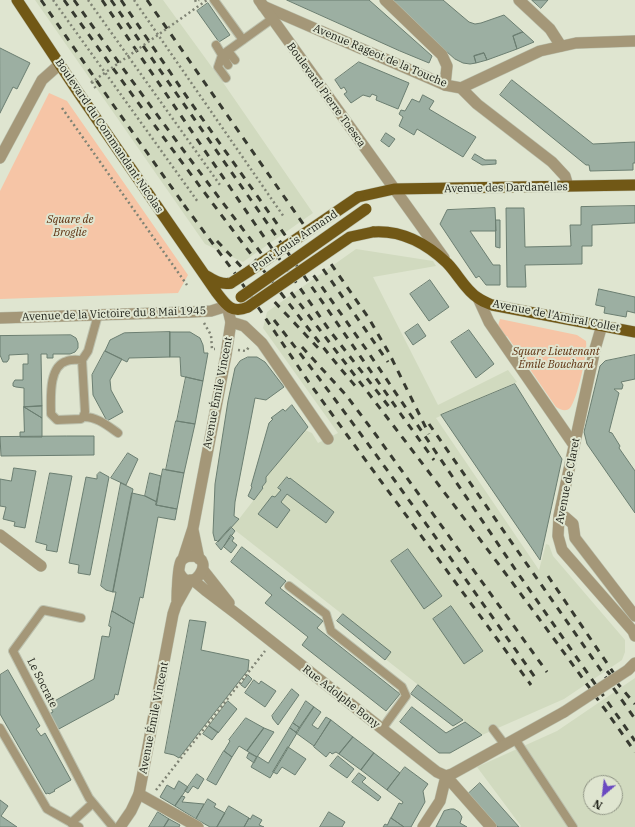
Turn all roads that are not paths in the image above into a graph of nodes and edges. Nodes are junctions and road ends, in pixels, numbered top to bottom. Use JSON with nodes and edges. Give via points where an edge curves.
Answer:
{"nodes":[{"id":1,"x":12,"y":0,"type":"edge"},
{"id":2,"x":214,"y":0,"type":"edge"},
{"id":3,"x":385,"y":0,"type":"edge"},
{"id":4,"x":519,"y":0,"type":"edge"},
{"id":5,"x":261,"y":3,"type":"edge"},
{"id":6,"x":19,"y":4,"type":"edge"},
{"id":7,"x":272,"y":19,"type":"junction"},
{"id":8,"x":243,"y":40,"type":"junction"},
{"id":9,"x":635,"y":41,"type":"edge"},
{"id":10,"x":216,"y":45,"type":"dead end"},
{"id":11,"x":561,"y":46,"type":"junction"},
{"id":12,"x":225,"y":53,"type":"junction"},
{"id":13,"x":232,"y":63,"type":"dead end"},
{"id":14,"x":60,"y":64,"type":"junction"},
{"id":15,"x":226,"y":78,"type":"dead end"},
{"id":16,"x":445,"y":85,"type":"junction"},
{"id":17,"x":461,"y":88,"type":"junction"},
{"id":18,"x":0,"y":158,"type":"edge"},
{"id":19,"x":635,"y":185,"type":"edge"},
{"id":20,"x":568,"y":186,"type":"junction"},
{"id":21,"x":394,"y":189,"type":"junction"},
{"id":22,"x":378,"y":194,"type":"junction"},
{"id":23,"x":358,"y":198,"type":"joint"},
{"id":24,"x":448,"y":264,"type":"junction"},
{"id":25,"x":201,"y":272,"type":"junction"},
{"id":26,"x":231,"y":283,"type":"joint"},
{"id":27,"x":478,"y":298,"type":"junction"},
{"id":28,"x":227,"y":306,"type":"junction"},
{"id":29,"x":98,"y":315,"type":"junction"},
{"id":30,"x":0,"y":318,"type":"edge"},
{"id":31,"x":232,"y":322,"type":"junction"},
{"id":32,"x":602,"y":325,"type":"junction"},
{"id":33,"x":635,"y":332,"type":"edge"},
{"id":34,"x":82,"y":360,"type":"junction"},
{"id":35,"x":83,"y":417,"type":"junction"},
{"id":36,"x":118,"y":432,"type":"dead end"},
{"id":37,"x":328,"y":439,"type":"dead end"},
{"id":38,"x":574,"y":445,"type":"junction"},
{"id":39,"x":559,"y":516,"type":"junction"},
{"id":40,"x":193,"y":528,"type":"junction"},
{"id":41,"x":0,"y":534,"type":"edge"},
{"id":42,"x":183,"y":559,"type":"junction"},
{"id":43,"x":201,"y":565,"type":"junction"},
{"id":44,"x":41,"y":566,"type":"dead end"},
{"id":45,"x":179,"y":572,"type":"junction"},
{"id":46,"x":192,"y":580,"type":"junction"},
{"id":47,"x":289,"y":586,"type":"dead end"},
{"id":48,"x":176,"y":605,"type":"junction"},
{"id":49,"x":238,"y":614,"type":"junction"},
{"id":50,"x":635,"y":616,"type":"edge"},
{"id":51,"x":81,"y":618,"type":"dead end"},
{"id":52,"x":635,"y":636,"type":"edge"},
{"id":53,"x":632,"y":667,"type":"edge"},
{"id":54,"x":0,"y":728,"type":"edge"},
{"id":55,"x":382,"y":729,"type":"junction"},
{"id":56,"x":493,"y":729,"type":"dead end"},
{"id":57,"x":515,"y":739,"type":"junction"},
{"id":58,"x":504,"y":745,"type":"junction"},
{"id":59,"x":446,"y":776,"type":"junction"},
{"id":60,"x":139,"y":794,"type":"junction"},
{"id":61,"x":93,"y":803,"type":"junction"},
{"id":62,"x":75,"y":825,"type":"edge"},
{"id":63,"x":113,"y":827,"type":"edge"},
{"id":64,"x":120,"y":827,"type":"edge"},
{"id":65,"x":198,"y":827,"type":"edge"},
{"id":66,"x":423,"y":827,"type":"edge"},
{"id":67,"x":491,"y":827,"type":"edge"},
{"id":68,"x":573,"y":827,"type":"edge"}],
"edges":[{"from":1,"to":6,"type":"main road","name":"Boulevard du Commandant Nicolas"},
{"from":2,"to":8,"type":"lane"},
{"from":3,"to":16,"type":"street","via":[[442,55],[447,66]]},
{"from":4,"to":11,"type":"street","via":[[550,29]]},
{"from":5,"to":7,"type":"street","name":"Boulevard Pierre Toesca"},
{"from":5,"to":16,"type":"street","name":"Avenue Rageot de la Touche"},
{"from":6,"to":14,"type":"main road","name":"Boulevard du Commandant Nicolas"},
{"from":7,"to":8,"type":"lane"},
{"from":7,"to":21,"type":"street","name":"Boulevard Pierre Toesca"},
{"from":8,"to":12,"type":"lane"},
{"from":9,"to":11,"type":"street","name":"Avenue Rageot de la Touche","via":[[576,42]]},
{"from":10,"to":12,"type":"lane"},
{"from":11,"to":17,"type":"street","name":"Avenue Rageot de la Touche","via":[[540,51]]},
{"from":12,"to":13,"type":"lane"},
{"from":12,"to":15,"type":"lane","via":[[218,67]]},
{"from":14,"to":18,"type":"street","via":[[42,80]]},
{"from":14,"to":25,"type":"main road","name":"Boulevard du Commandant Nicolas"},
{"from":16,"to":17,"type":"street","name":"Avenue Rageot de la Touche"},
{"from":17,"to":20,"type":"street","via":[[477,104],[552,162],[565,176]]},
{"from":19,"to":20,"type":"main road","name":"Avenue des Dardanelles"},
{"from":20,"to":21,"type":"main road","name":"Avenue des Dardanelles"},
{"from":21,"to":22,"type":"main road","name":"Avenue des Dardanelles"},
{"from":21,"to":24,"type":"street"},
{"from":22,"to":23,"type":"main road","name":"Avenue des Dardanelles"},
{"from":22,"to":28,"type":"main road","name":"Pont Louis Armand","bridge":true,"via":[[366,209]]},
{"from":23,"to":26,"type":"main road","name":"Pont Louis Armand","bridge":true},
{"from":24,"to":27,"type":"main road"},
{"from":24,"to":28,"type":"main road","bridge":true,"via":[[414,239],[396,232],[373,232],[350,237],[248,308],[236,309]]},
{"from":25,"to":26,"type":"main road","name":"Boulevard du Commandant Nicolas","via":[[224,284]]},
{"from":25,"to":28,"type":"main road","name":"Boulevard du Commandant Nicolas"},
{"from":27,"to":32,"type":"main road","name":"Avenue de l'Amiral Collet","via":[[505,308]]},
{"from":27,"to":38,"type":"street","via":[[489,322]]},
{"from":28,"to":29,"type":"street","name":"Avenue de la Victoire du 8 Mai 1945","via":[[204,312]]},
{"from":28,"to":31,"type":"street","name":"Avenue Émile Vincent"},
{"from":29,"to":30,"type":"street","name":"Avenue de la Victoire du 8 Mai 1945"},
{"from":29,"to":34,"type":"lane","via":[[88,351]]},
{"from":31,"to":37,"type":"street","via":[[244,326],[262,342]]},
{"from":31,"to":40,"type":"street","name":"Avenue Émile Vincent"},
{"from":32,"to":33,"type":"main road","name":"Avenue de l'Amiral Collet"},
{"from":32,"to":38,"type":"street","name":"Avenue de Claret"},
{"from":34,"to":35,"type":"lane"},
{"from":34,"to":35,"type":"lane","via":[[66,361],[56,369],[52,376],[51,414],[57,420]]},
{"from":35,"to":36,"type":"lane","via":[[102,422]]},
{"from":38,"to":39,"type":"street","name":"Avenue de Claret"},
{"from":39,"to":50,"type":"street","via":[[565,517],[573,524],[575,538]]},
{"from":39,"to":52,"type":"street","name":"Avenue de Claret","via":[[558,536],[562,550]]},
{"from":40,"to":42,"type":"street","name":"Avenue Émile Vincent"},
{"from":40,"to":43,"type":"street","name":"Avenue Émile Vincent"},
{"from":41,"to":44,"type":"street"},
{"from":42,"to":43,"type":"street","via":[[196,557]]},
{"from":42,"to":45,"type":"street","via":[[179,564]]},
{"from":43,"to":46,"type":"street","via":[[200,576]]},
{"from":43,"to":49,"type":"street","name":"Rue Adolphe Bony"},
{"from":45,"to":46,"type":"street","via":[[183,578]]},
{"from":45,"to":48,"type":"street","name":"Avenue Émile Vincent"},
{"from":46,"to":48,"type":"street","name":"Avenue Émile Vincent"},
{"from":46,"to":49,"type":"street","name":"Rue Adolphe Bony"},
{"from":47,"to":55,"type":"lane","via":[[326,614],[331,631],[402,686],[406,696]]},
{"from":48,"to":60,"type":"street","name":"Avenue Émile Vincent"},
{"from":49,"to":55,"type":"street","name":"Rue Adolphe Bony"},
{"from":51,"to":61,"type":"lane","name":"Le Socrate","via":[[43,610],[13,651]]},
{"from":53,"to":57,"type":"street","bridge":true,"via":[[564,712]]},
{"from":54,"to":62,"type":"lane","via":[[47,809]]},
{"from":55,"to":59,"type":"street","name":"Rue Adolphe Bony"},
{"from":56,"to":58,"type":"lane"},
{"from":57,"to":58,"type":"street"},
{"from":57,"to":68,"type":"lane"},
{"from":58,"to":59,"type":"street"},
{"from":59,"to":66,"type":"street","via":[[440,801]]},
{"from":59,"to":67,"type":"street","name":"Rue Adolphe Bony"},
{"from":60,"to":64,"type":"street","name":"Avenue Émile Vincent"},
{"from":60,"to":65,"type":"street"},
{"from":61,"to":62,"type":"lane"},
{"from":61,"to":63,"type":"lane"}]}
